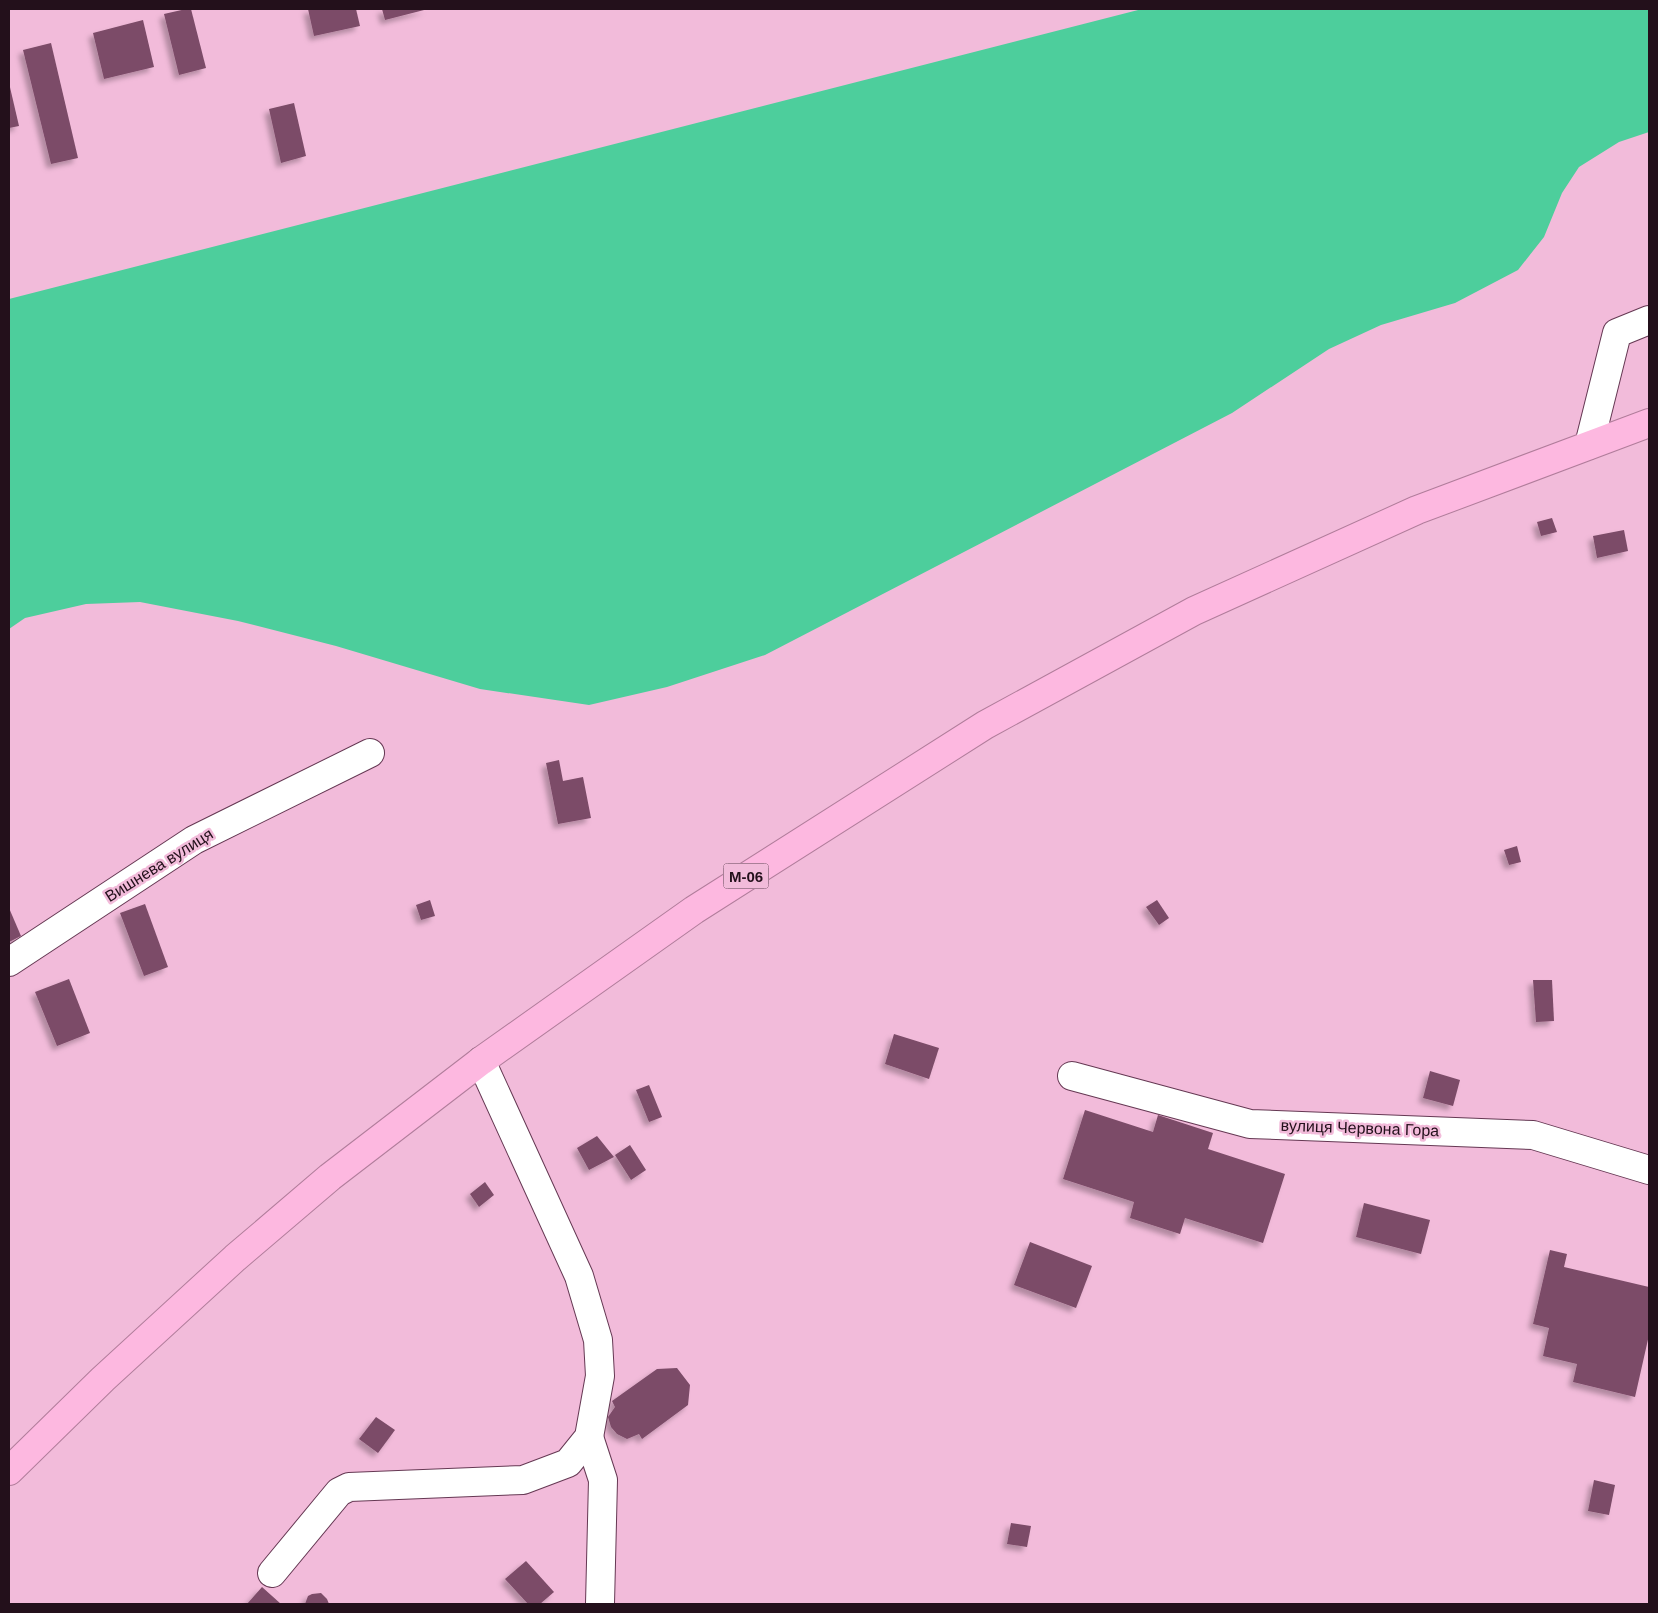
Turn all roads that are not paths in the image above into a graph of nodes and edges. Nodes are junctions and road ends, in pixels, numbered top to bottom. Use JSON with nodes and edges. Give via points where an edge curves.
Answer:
{"nodes":[{"id":1,"x":1649,"y":320,"type":"edge"},
{"id":2,"x":1649,"y":423,"type":"edge"},
{"id":3,"x":1589,"y":445,"type":"junction"},
{"id":4,"x":370,"y":753,"type":"dead end"},
{"id":5,"x":9,"y":962,"type":"edge"},
{"id":6,"x":481,"y":1061,"type":"junction"},
{"id":7,"x":1072,"y":1076,"type":"dead end"},
{"id":8,"x":1649,"y":1170,"type":"edge"},
{"id":9,"x":589,"y":1437,"type":"junction"},
{"id":10,"x":9,"y":1471,"type":"edge"},
{"id":11,"x":272,"y":1573,"type":"dead end"},
{"id":12,"x":600,"y":1604,"type":"edge"}],
"edges":[{"from":1,"to":3,"type":"street","via":[[1617,333]]},
{"from":2,"to":3,"type":"highway","number":"М-06"},
{"from":3,"to":6,"type":"highway","number":"М-06","via":[[1417,510],[1194,611],[985,725],[694,910]]},
{"from":4,"to":5,"type":"street","name":"Вишнева вулиця","via":[[194,840]]},
{"from":6,"to":9,"type":"street","via":[[579,1276],[598,1340],[600,1376]]},
{"from":6,"to":10,"type":"highway","number":"М-06","via":[[330,1177],[235,1258]]},
{"from":7,"to":8,"type":"street","name":"вулиця Червона Гора","via":[[1250,1124],[1533,1135]]},
{"from":9,"to":11,"type":"street","via":[[568,1463],[524,1480],[349,1487],[340,1492]]},
{"from":9,"to":12,"type":"street","via":[[603,1480]]}]}
